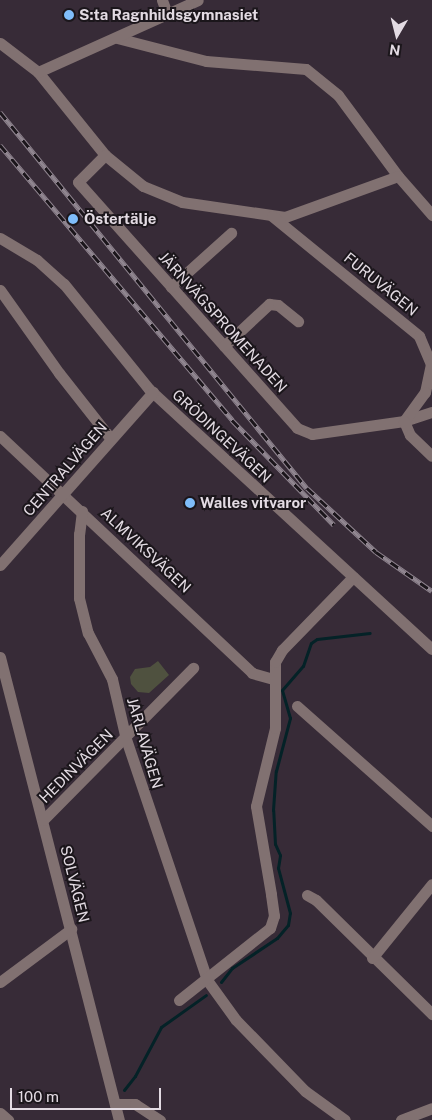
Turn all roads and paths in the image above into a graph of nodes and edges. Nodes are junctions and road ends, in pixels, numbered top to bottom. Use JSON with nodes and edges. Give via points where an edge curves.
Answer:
{"nodes":[{"id":1,"x":162,"y":0,"type":"edge"},
{"id":2,"x":198,"y":0,"type":"edge"},
{"id":3,"x":167,"y":14,"type":"junction"},
{"id":4,"x":118,"y":38,"type":"junction"},
{"id":5,"x":0,"y":44,"type":"edge"},
{"id":6,"x":38,"y":72,"type":"junction"},
{"id":7,"x":106,"y":155,"type":"junction"},
{"id":8,"x":398,"y":176,"type":"junction"},
{"id":9,"x":432,"y":215,"type":"edge"},
{"id":10,"x":272,"y":216,"type":"junction"},
{"id":11,"x":231,"y":233,"type":"dead end"},
{"id":12,"x":0,"y":238,"type":"edge"},
{"id":13,"x":172,"y":287,"type":"junction"},
{"id":14,"x":0,"y":290,"type":"edge"},
{"id":15,"x":298,"y":321,"type":"dead end"},
{"id":16,"x":224,"y":346,"type":"junction"},
{"id":17,"x":153,"y":392,"type":"junction"},
{"id":18,"x":432,"y":412,"type":"edge"},
{"id":19,"x":404,"y":421,"type":"junction"},
{"id":20,"x":0,"y":436,"type":"edge"},
{"id":21,"x":112,"y":439,"type":"junction"},
{"id":22,"x":432,"y":456,"type":"edge"},
{"id":23,"x":64,"y":494,"type":"junction"},
{"id":24,"x":82,"y":511,"type":"junction"},
{"id":25,"x":0,"y":565,"type":"edge"},
{"id":26,"x":353,"y":577,"type":"junction"},
{"id":27,"x":432,"y":649,"type":"edge"},
{"id":28,"x":0,"y":657,"type":"edge"},
{"id":29,"x":192,"y":668,"type":"dead end"},
{"id":30,"x":273,"y":679,"type":"junction"},
{"id":31,"x":297,"y":706,"type":"dead end"},
{"id":32,"x":126,"y":739,"type":"junction"},
{"id":33,"x":43,"y":820,"type":"junction"},
{"id":34,"x":432,"y":826,"type":"edge"},
{"id":35,"x":432,"y":884,"type":"edge"},
{"id":36,"x":307,"y":896,"type":"dead end"},
{"id":37,"x":71,"y":929,"type":"junction"},
{"id":38,"x":372,"y":958,"type":"junction"},
{"id":39,"x":207,"y":980,"type":"junction"},
{"id":40,"x":0,"y":982,"type":"edge"},
{"id":41,"x":179,"y":1000,"type":"dead end"},
{"id":42,"x":432,"y":1014,"type":"edge"},
{"id":43,"x":115,"y":1104,"type":"junction"},
{"id":44,"x":432,"y":1108,"type":"edge"},
{"id":45,"x":0,"y":1113,"type":"edge"},
{"id":46,"x":8,"y":1120,"type":"edge"},
{"id":47,"x":119,"y":1120,"type":"edge"},
{"id":48,"x":160,"y":1120,"type":"edge"},
{"id":49,"x":345,"y":1120,"type":"edge"},
{"id":50,"x":401,"y":1120,"type":"edge"}],
"edges":[{"from":1,"to":3,"type":"street"},
{"from":2,"to":3,"type":"street"},
{"from":3,"to":4,"type":"street"},
{"from":4,"to":6,"type":"street"},
{"from":4,"to":8,"type":"street","via":[[206,61],[306,69],[338,95]]},
{"from":5,"to":6,"type":"street"},
{"from":6,"to":7,"type":"street"},
{"from":7,"to":10,"type":"street","via":[[143,186],[182,202]]},
{"from":7,"to":13,"type":"street","name":"JÄRNVÄGSPROMENADEN","via":[[78,182]]},
{"from":8,"to":9,"type":"street"},
{"from":8,"to":10,"type":"street","via":[[285,217]]},
{"from":10,"to":19,"type":"street","name":"FURUVÄGEN","via":[[419,336],[431,364],[425,392]]},
{"from":11,"to":13,"type":"street"},
{"from":12,"to":17,"type":"street","name":"GRÖDINGEVÄGEN","via":[[37,260],[64,284]]},
{"from":13,"to":16,"type":"street","name":"JÄRNVÄGSPROMENADEN"},
{"from":14,"to":21,"type":"street","via":[[58,373]]},
{"from":15,"to":16,"type":"street","via":[[278,305],[270,304]]},
{"from":16,"to":19,"type":"street","name":"JÄRNVÄGSPROMENADEN","via":[[297,428],[312,434]]},
{"from":17,"to":21,"type":"street","name":"CENTRALVÄGEN"},
{"from":17,"to":26,"type":"street","name":"GRÖDINGEVÄGEN"},
{"from":18,"to":19,"type":"street","name":"JÄRNVÄGSPROMENADEN"},
{"from":19,"to":22,"type":"street","via":[[410,435]]},
{"from":20,"to":23,"type":"street","name":"ALMVIKSVÄGEN"},
{"from":21,"to":23,"type":"street","name":"CENTRALVÄGEN"},
{"from":23,"to":24,"type":"street","name":"ALMVIKSVÄGEN"},
{"from":23,"to":25,"type":"street","name":"CENTRALVÄGEN"},
{"from":24,"to":30,"type":"street","name":"ALMVIKSVÄGEN","via":[[252,672]]},
{"from":24,"to":32,"type":"street","name":"JARLAVÄGEN","via":[[79,598],[88,633],[112,679]]},
{"from":26,"to":27,"type":"street","name":"GRÖDINGEVÄGEN"},
{"from":26,"to":30,"type":"street","via":[[282,650],[275,662]]},
{"from":28,"to":33,"type":"street","name":"SOLVÄGEN"},
{"from":29,"to":32,"type":"street","name":"HEDINVÄGEN"},
{"from":30,"to":39,"type":"street","via":[[275,728],[256,806],[274,916],[270,928]]},
{"from":31,"to":34,"type":"street"},
{"from":32,"to":33,"type":"street","name":"HEDINVÄGEN"},
{"from":32,"to":39,"type":"street","name":"JARLAVÄGEN"},
{"from":33,"to":37,"type":"street","name":"SOLVÄGEN"},
{"from":35,"to":38,"type":"street"},
{"from":36,"to":38,"type":"street","via":[[316,900]]},
{"from":37,"to":40,"type":"street"},
{"from":37,"to":43,"type":"street","name":"SOLVÄGEN"},
{"from":38,"to":42,"type":"street"},
{"from":39,"to":41,"type":"street"},
{"from":39,"to":49,"type":"street","name":"JARLAVÄGEN","via":[[236,1020],[306,1092]]},
{"from":43,"to":47,"type":"street","name":"SOLVÄGEN"},
{"from":43,"to":48,"type":"street","via":[[135,1104]]},
{"from":44,"to":50,"type":"street"},
{"from":45,"to":46,"type":"street"}]}
